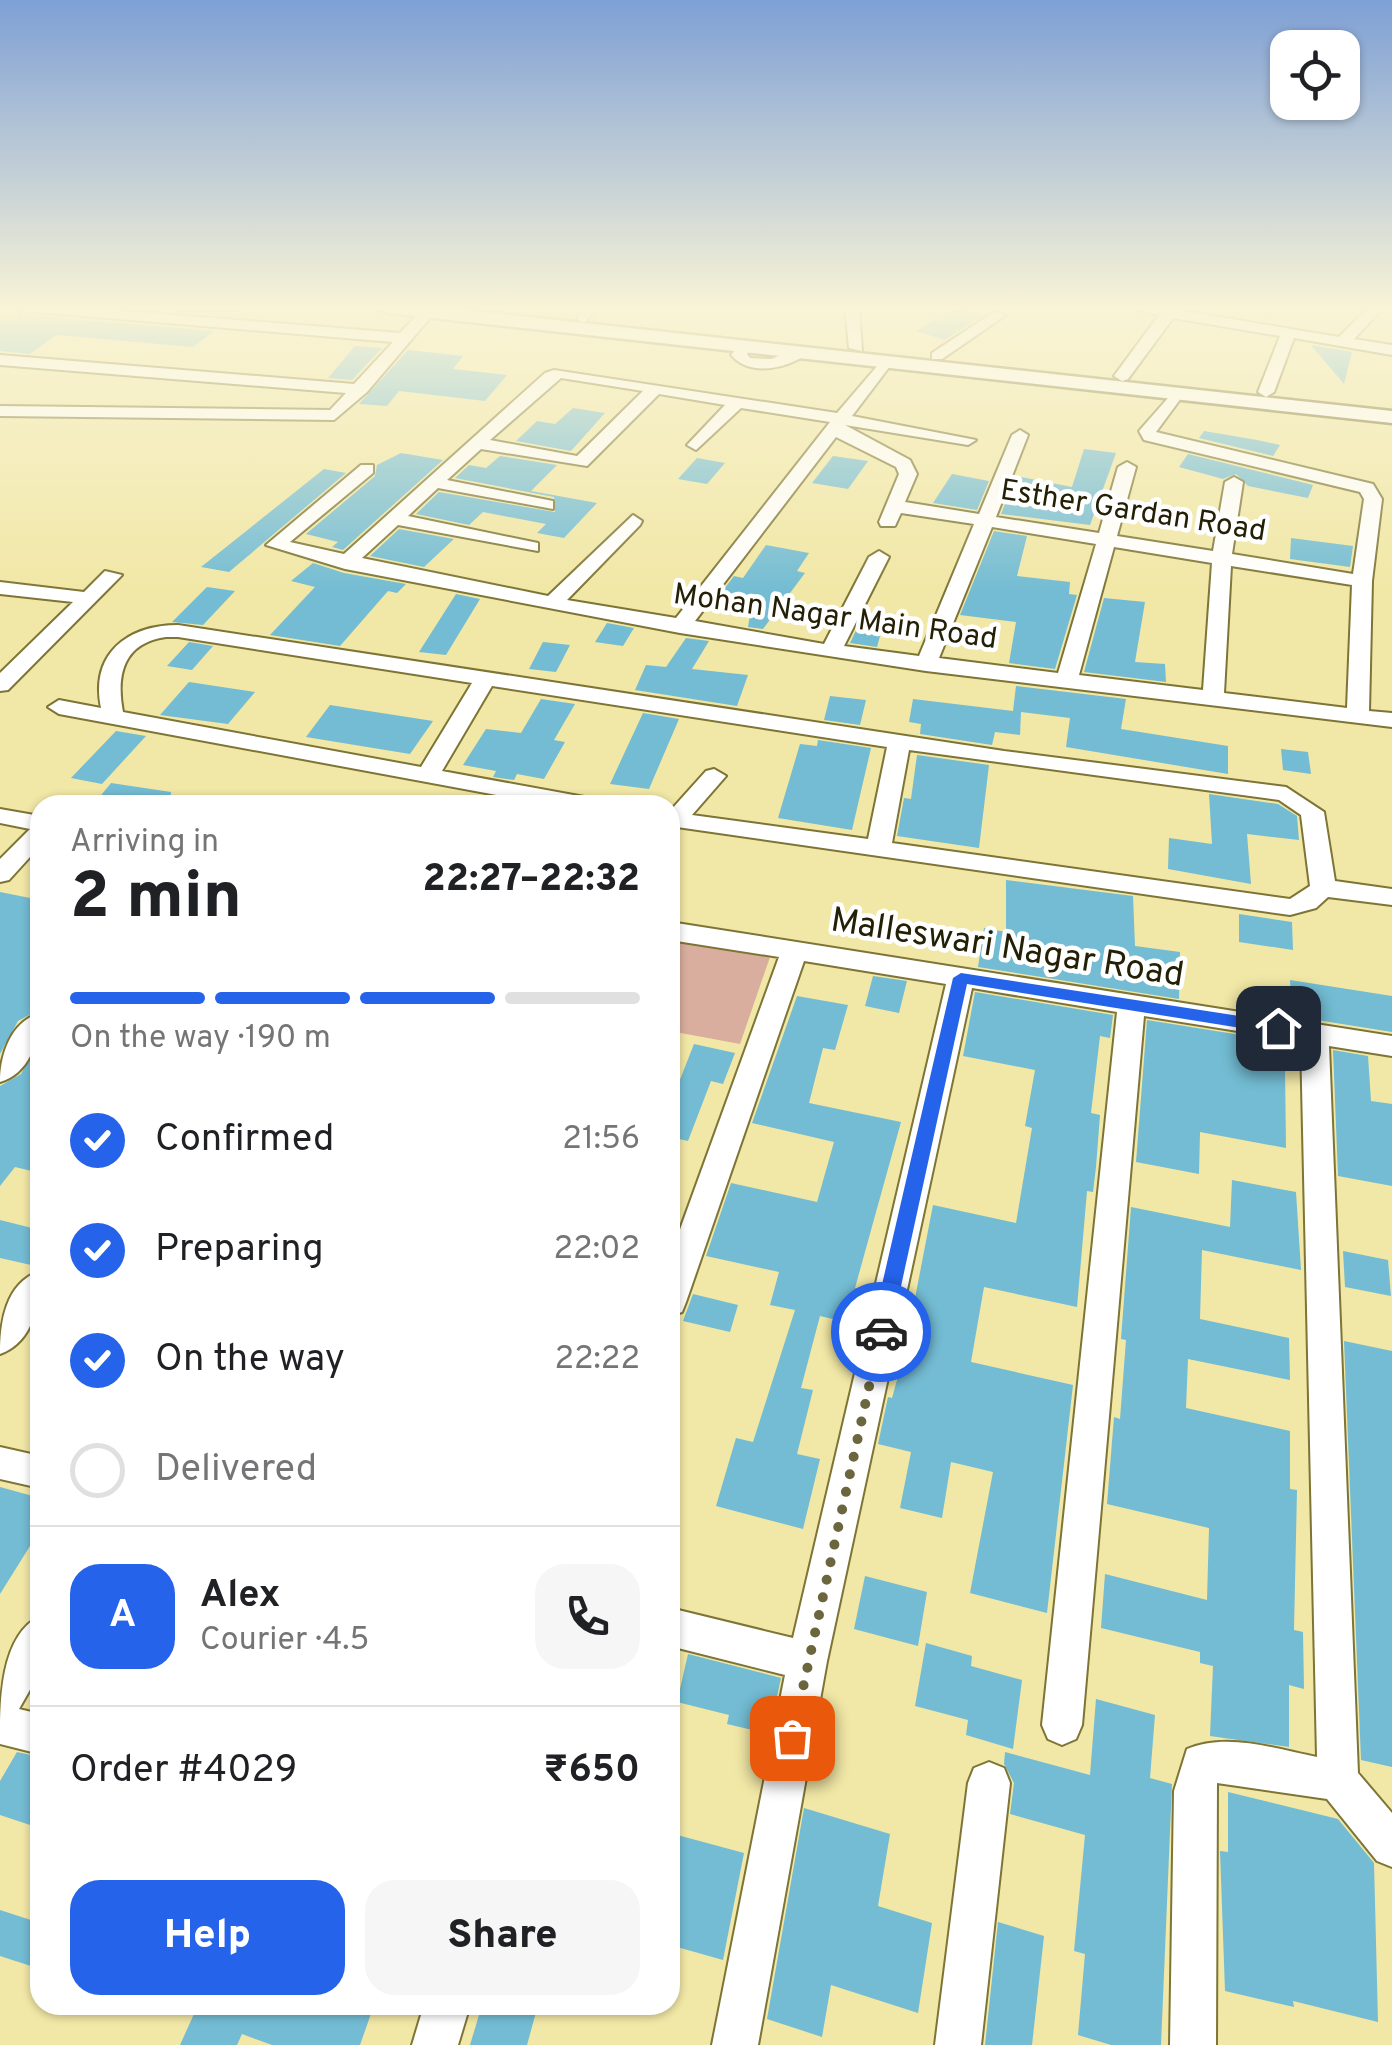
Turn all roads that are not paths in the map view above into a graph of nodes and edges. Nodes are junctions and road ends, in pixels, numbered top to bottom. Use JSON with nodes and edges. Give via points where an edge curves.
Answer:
{"nodes":[{"id":1,"x":349,"y":402,"type":"edge"},
{"id":2,"x":523,"y":402,"type":"edge"},
{"id":3,"x":643,"y":402,"type":"edge"},
{"id":4,"x":736,"y":402,"type":"edge"},
{"id":5,"x":738,"y":402,"type":"edge"},
{"id":6,"x":852,"y":402,"type":"edge"},
{"id":7,"x":1169,"y":402,"type":"edge"},
{"id":8,"x":1255,"y":402,"type":"edge"},
{"id":9,"x":0,"y":411,"type":"edge"},
{"id":10,"x":1392,"y":417,"type":"edge"},
{"id":11,"x":834,"y":424,"type":"junction"},
{"id":12,"x":1020,"y":435,"type":"dead end"},
{"id":13,"x":968,"y":440,"type":"dead end"},
{"id":14,"x":480,"y":444,"type":"junction"},
{"id":15,"x":696,"y":445,"type":"dead end"},
{"id":16,"x":1127,"y":467,"type":"dead end"},
{"id":17,"x":367,"y":469,"type":"dead end"},
{"id":18,"x":1234,"y":482,"type":"dead end"},
{"id":19,"x":438,"y":483,"type":"junction"},
{"id":20,"x":984,"y":518,"type":"junction"},
{"id":21,"x":396,"y":519,"type":"junction"},
{"id":22,"x":633,"y":522,"type":"dead end"},
{"id":23,"x":1104,"y":537,"type":"junction"},
{"id":24,"x":879,"y":556,"type":"dead end"},
{"id":25,"x":1222,"y":557,"type":"junction"},
{"id":26,"x":345,"y":563,"type":"junction"},
{"id":27,"x":112,"y":575,"type":"dead end"},
{"id":28,"x":1362,"y":581,"type":"junction"},
{"id":29,"x":0,"y":588,"type":"edge"},
{"id":30,"x":88,"y":598,"type":"junction"},
{"id":31,"x":552,"y":603,"type":"junction"},
{"id":32,"x":680,"y":628,"type":"junction"},
{"id":33,"x":831,"y":651,"type":"junction"},
{"id":34,"x":926,"y":665,"type":"junction"},
{"id":35,"x":485,"y":680,"type":"junction"},
{"id":36,"x":1067,"y":680,"type":"junction"},
{"id":37,"x":0,"y":685,"type":"edge"},
{"id":38,"x":1213,"y":699,"type":"junction"},
{"id":39,"x":59,"y":706,"type":"dead end"},
{"id":40,"x":1358,"y":716,"type":"junction"},
{"id":41,"x":114,"y":717,"type":"junction"},
{"id":42,"x":1392,"y":720,"type":"edge"},
{"id":43,"x":899,"y":742,"type":"junction"},
{"id":44,"x":427,"y":776,"type":"junction"},
{"id":45,"x":714,"y":776,"type":"dead end"},
{"id":46,"x":534,"y":795,"type":"edge"},
{"id":47,"x":680,"y":812,"type":"edge"},
{"id":48,"x":0,"y":816,"type":"edge"},
{"id":49,"x":30,"y":820,"type":"edge"},
{"id":50,"x":680,"y":821,"type":"edge"},
{"id":51,"x":30,"y":842,"type":"edge"},
{"id":52,"x":878,"y":850,"type":"junction"},
{"id":53,"x":0,"y":874,"type":"edge"},
{"id":54,"x":1323,"y":888,"type":"junction"},
{"id":55,"x":1392,"y":897,"type":"edge"},
{"id":56,"x":680,"y":933,"type":"edge"},
{"id":57,"x":794,"y":951,"type":"junction"},
{"id":58,"x":961,"y":978,"type":"junction"},
{"id":59,"x":1131,"y":1005,"type":"junction"},
{"id":60,"x":1315,"y":1034,"type":"junction"},
{"id":61,"x":30,"y":1035,"type":"edge"},
{"id":62,"x":1392,"y":1046,"type":"edge"},
{"id":63,"x":0,"y":1072,"type":"edge"},
{"id":64,"x":680,"y":1274,"type":"edge"},
{"id":65,"x":30,"y":1298,"type":"edge"},
{"id":66,"x":0,"y":1340,"type":"edge"},
{"id":67,"x":0,"y":1463,"type":"edge"},
{"id":68,"x":30,"y":1470,"type":"edge"},
{"id":69,"x":680,"y":1629,"type":"edge"},
{"id":70,"x":30,"y":1652,"type":"edge"},
{"id":71,"x":807,"y":1661,"type":"junction"},
{"id":72,"x":0,"y":1703,"type":"edge"},
{"id":73,"x":0,"y":1724,"type":"edge"},
{"id":74,"x":1062,"y":1725,"type":"dead end"},
{"id":75,"x":30,"y":1732,"type":"edge"},
{"id":76,"x":1338,"y":1782,"type":"junction"},
{"id":77,"x":990,"y":1783,"type":"dead end"},
{"id":78,"x":1392,"y":1846,"type":"edge"},
{"id":79,"x":444,"y":2015,"type":"edge"},
{"id":80,"x":436,"y":2045,"type":"edge"},
{"id":81,"x":735,"y":2045,"type":"edge"},
{"id":82,"x":958,"y":2045,"type":"edge"},
{"id":83,"x":1193,"y":2045,"type":"edge"}],
"edges":[{"from":1,"to":9,"type":"street","via":[[323,417]]},
{"from":2,"to":14,"type":"street"},
{"from":3,"to":14,"type":"street","via":[[589,463]]},
{"from":4,"to":15,"type":"street"},
{"from":5,"to":11,"type":"street"},
{"from":6,"to":11,"type":"street"},
{"from":7,"to":28,"type":"street","via":[[1146,431],[1150,436],[1368,488],[1373,499]]},
{"from":8,"to":10,"type":"main road"},
{"from":11,"to":13,"type":"street"},
{"from":11,"to":20,"type":"street","name":"Esther Gardan Road","via":[[904,464],[908,474],[891,515]]},
{"from":11,"to":32,"type":"street"},
{"from":12,"to":20,"type":"street"},
{"from":14,"to":19,"type":"street"},
{"from":16,"to":23,"type":"street"},
{"from":17,"to":26,"type":"street","name":"Mohan Nagar Main Road","via":[[275,546]]},
{"from":18,"to":25,"type":"street"},
{"from":19,"to":21,"type":"street"},
{"from":19,"to":21,"type":"street","via":[[554,500],[525,535]]},
{"from":20,"to":23,"type":"street","name":"Esther Gardan Road"},
{"from":20,"to":34,"type":"street"},
{"from":21,"to":26,"type":"street"},
{"from":22,"to":31,"type":"street"},
{"from":23,"to":25,"type":"street","name":"Esther Gardan Road"},
{"from":23,"to":36,"type":"street"},
{"from":24,"to":33,"type":"street"},
{"from":25,"to":28,"type":"street","name":"Esther Gardan Road"},
{"from":25,"to":38,"type":"street"},
{"from":26,"to":31,"type":"street","name":"Mohan Nagar Main Road"},
{"from":27,"to":30,"type":"street"},
{"from":28,"to":40,"type":"street"},
{"from":29,"to":30,"type":"street"},
{"from":30,"to":37,"type":"street"},
{"from":31,"to":32,"type":"street","name":"Mohan Nagar Main Road"},
{"from":32,"to":33,"type":"street","name":"Mohan Nagar Main Road"},
{"from":33,"to":34,"type":"street","name":"Mohan Nagar Main Road"},
{"from":34,"to":36,"type":"street","name":"Mohan Nagar Main Road"},
{"from":35,"to":41,"type":"street","via":[[158,630],[134,638],[116,656],[107,682]]},
{"from":35,"to":43,"type":"street"},
{"from":35,"to":44,"type":"street"},
{"from":36,"to":38,"type":"street","name":"Mohan Nagar Main Road"},
{"from":38,"to":40,"type":"street","name":"Mohan Nagar Main Road"},
{"from":39,"to":41,"type":"street"},
{"from":40,"to":42,"type":"street","name":"Mohan Nagar Main Road"},
{"from":41,"to":44,"type":"street"},
{"from":43,"to":52,"type":"street"},
{"from":43,"to":54,"type":"street","via":[[1286,794],[1312,812]]},
{"from":44,"to":46,"type":"street"},
{"from":45,"to":47,"type":"street"},
{"from":48,"to":49,"type":"street"},
{"from":50,"to":52,"type":"street"},
{"from":51,"to":53,"type":"street"},
{"from":52,"to":54,"type":"street","via":[[1290,906],[1308,902]]},
{"from":54,"to":55,"type":"street"},
{"from":56,"to":57,"type":"street","name":"Malleswari Nagar Road"},
{"from":57,"to":58,"type":"street","name":"Malleswari Nagar Road"},
{"from":57,"to":64,"type":"street"},
{"from":58,"to":59,"type":"street","name":"Malleswari Nagar Road"},
{"from":58,"to":71,"type":"street"},
{"from":59,"to":60,"type":"street","name":"Malleswari Nagar Road"},
{"from":59,"to":74,"type":"street"},
{"from":60,"to":62,"type":"street","name":"Malleswari Nagar Road"},
{"from":60,"to":76,"type":"street"},
{"from":61,"to":63,"type":"street"},
{"from":65,"to":66,"type":"street"},
{"from":67,"to":68,"type":"street"},
{"from":69,"to":71,"type":"street"},
{"from":70,"to":72,"type":"street"},
{"from":71,"to":81,"type":"street"},
{"from":73,"to":75,"type":"street"},
{"from":76,"to":78,"type":"street"},
{"from":76,"to":83,"type":"street","via":[[1201,1762],[1195,1792]]},
{"from":77,"to":82,"type":"street"},
{"from":79,"to":80,"type":"street"}]}
